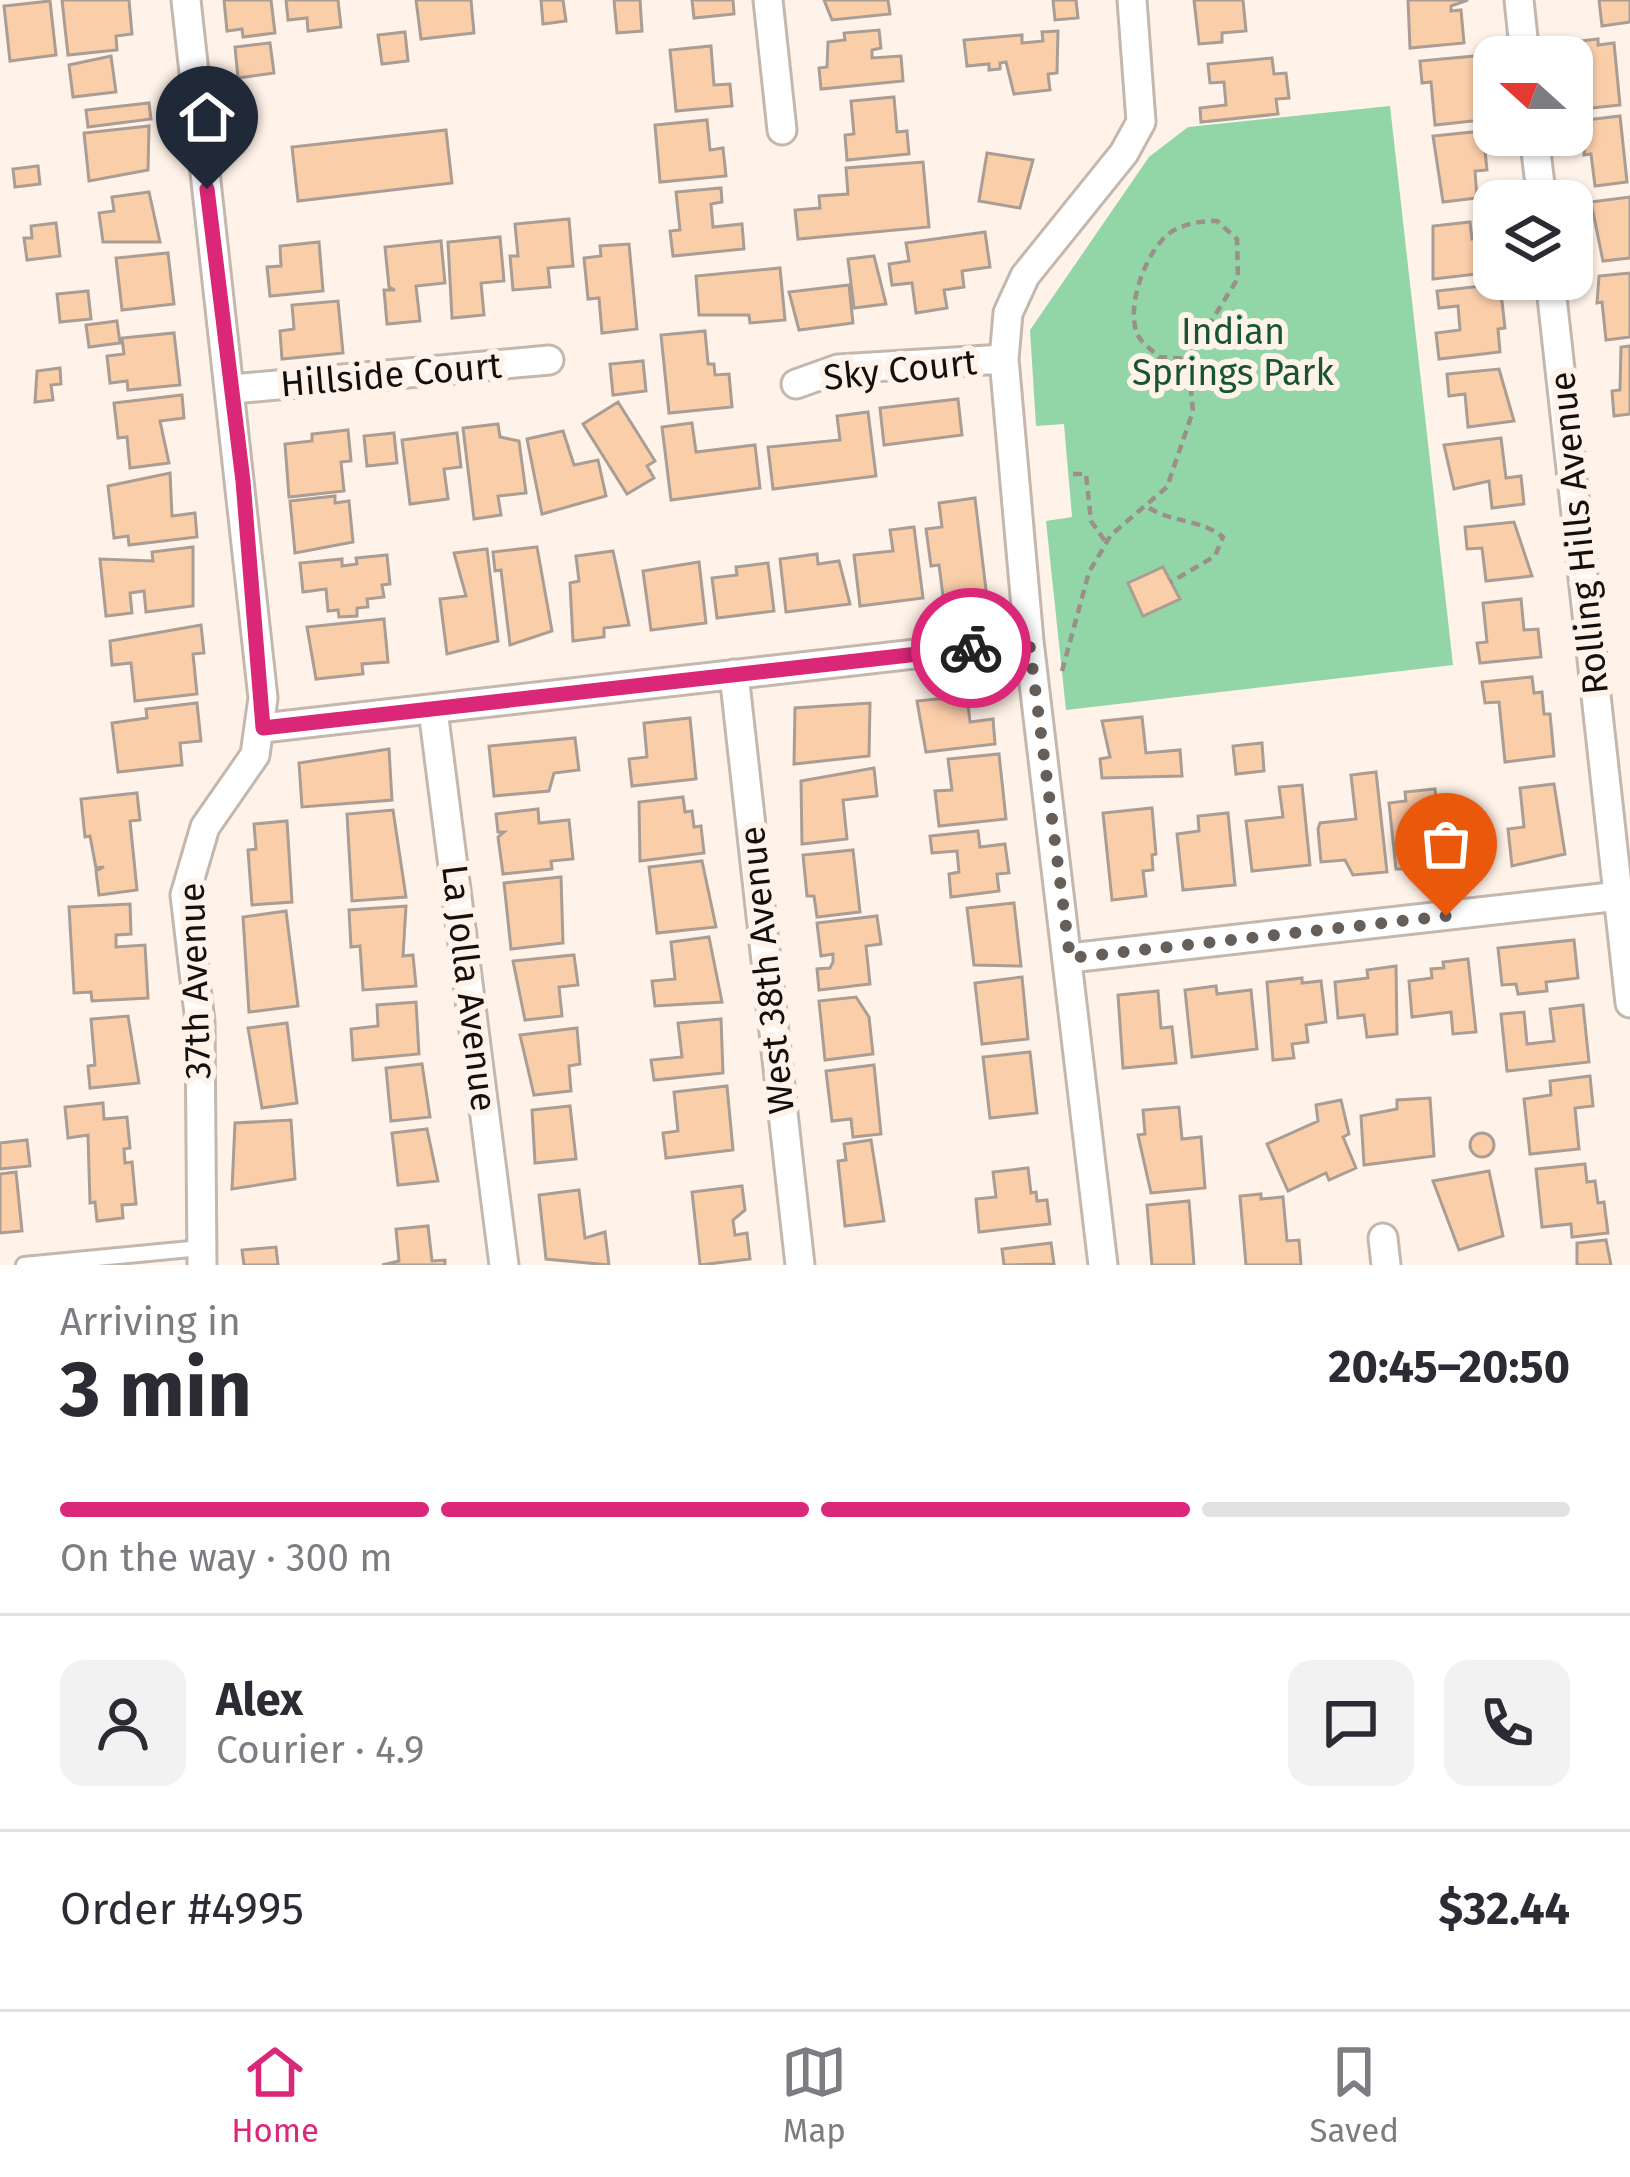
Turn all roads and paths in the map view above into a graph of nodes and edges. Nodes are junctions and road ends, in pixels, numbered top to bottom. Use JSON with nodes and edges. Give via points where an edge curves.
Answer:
{"nodes":[{"id":1,"x":186,"y":0,"type":"edge"},
{"id":2,"x":768,"y":0,"type":"edge"},
{"id":3,"x":1132,"y":0,"type":"edge"},
{"id":4,"x":1519,"y":0,"type":"edge"},
{"id":5,"x":1523,"y":36,"type":"edge"},
{"id":6,"x":782,"y":130,"type":"dead end"},
{"id":7,"x":1552,"y":300,"type":"edge"},
{"id":8,"x":1004,"y":359,"type":"junction"},
{"id":9,"x":1189,"y":359,"type":"junction"},
{"id":10,"x":549,"y":360,"type":"dead end"},
{"id":11,"x":796,"y":384,"type":"dead end"},
{"id":12,"x":233,"y":389,"type":"junction"},
{"id":13,"x":1073,"y":473,"type":"dead end"},
{"id":14,"x":1149,"y":508,"type":"junction"},
{"id":15,"x":1106,"y":543,"type":"junction"},
{"id":16,"x":1171,"y":582,"type":"dead end"},
{"id":17,"x":1029,"y":641,"type":"junction"},
{"id":18,"x":734,"y":674,"type":"junction"},
{"id":19,"x":1059,"y":682,"type":"dead end"},
{"id":20,"x":433,"y":710,"type":"junction"},
{"id":21,"x":263,"y":728,"type":"junction"},
{"id":22,"x":1619,"y":896,"type":"junction"},
{"id":23,"x":1070,"y":958,"type":"junction"},
{"id":24,"x":1630,"y":1003,"type":"edge"},
{"id":25,"x":202,"y":1257,"type":"edge"},
{"id":26,"x":153,"y":1259,"type":"edge"},
{"id":27,"x":24,"y":1265,"type":"edge"},
{"id":28,"x":504,"y":1265,"type":"edge"},
{"id":29,"x":800,"y":1265,"type":"edge"},
{"id":30,"x":1103,"y":1265,"type":"edge"}],
"edges":[{"from":1,"to":12,"type":"street","name":"37th Avenue"},
{"from":2,"to":6,"type":"street"},
{"from":3,"to":8,"type":"street","via":[[1141,122],[1025,276],[1008,313]]},
{"from":4,"to":5,"type":"street"},
{"from":7,"to":22,"type":"street","name":"Rolling Hills Avenue"},
{"from":8,"to":11,"type":"street","name":"Sky Court","via":[[838,369]]},
{"from":8,"to":17,"type":"street"},
{"from":9,"to":9,"type":"path","via":[[1238,278],[1237,239],[1217,221],[1168,234],[1132,311],[1138,336],[1159,357]]},
{"from":9,"to":14,"type":"path","via":[[1193,411],[1167,487]]},
{"from":10,"to":12,"type":"street","name":"Hillside Court"},
{"from":12,"to":21,"type":"street","name":"37th Avenue"},
{"from":13,"to":15,"type":"path","via":[[1086,474],[1090,521]]},
{"from":14,"to":15,"type":"path"},
{"from":14,"to":16,"type":"path","via":[[1172,522],[1207,524],[1223,537],[1215,556]]},
{"from":15,"to":19,"type":"path","via":[[1089,572]]},
{"from":17,"to":18,"type":"street"},
{"from":17,"to":23,"type":"street"},
{"from":18,"to":20,"type":"street"},
{"from":18,"to":29,"type":"street","name":"West 38th Avenue"},
{"from":20,"to":21,"type":"street"},
{"from":20,"to":28,"type":"street","name":"La Jolla Avenue"},
{"from":21,"to":25,"type":"street","name":"37th Avenue","via":[[255,755],[205,827],[184,895],[200,1022]]},
{"from":22,"to":23,"type":"street"},
{"from":22,"to":24,"type":"street","name":"Rolling Hills Avenue"},
{"from":23,"to":30,"type":"street"},
{"from":25,"to":26,"type":"lane"},
{"from":26,"to":27,"type":"lane"}]}
